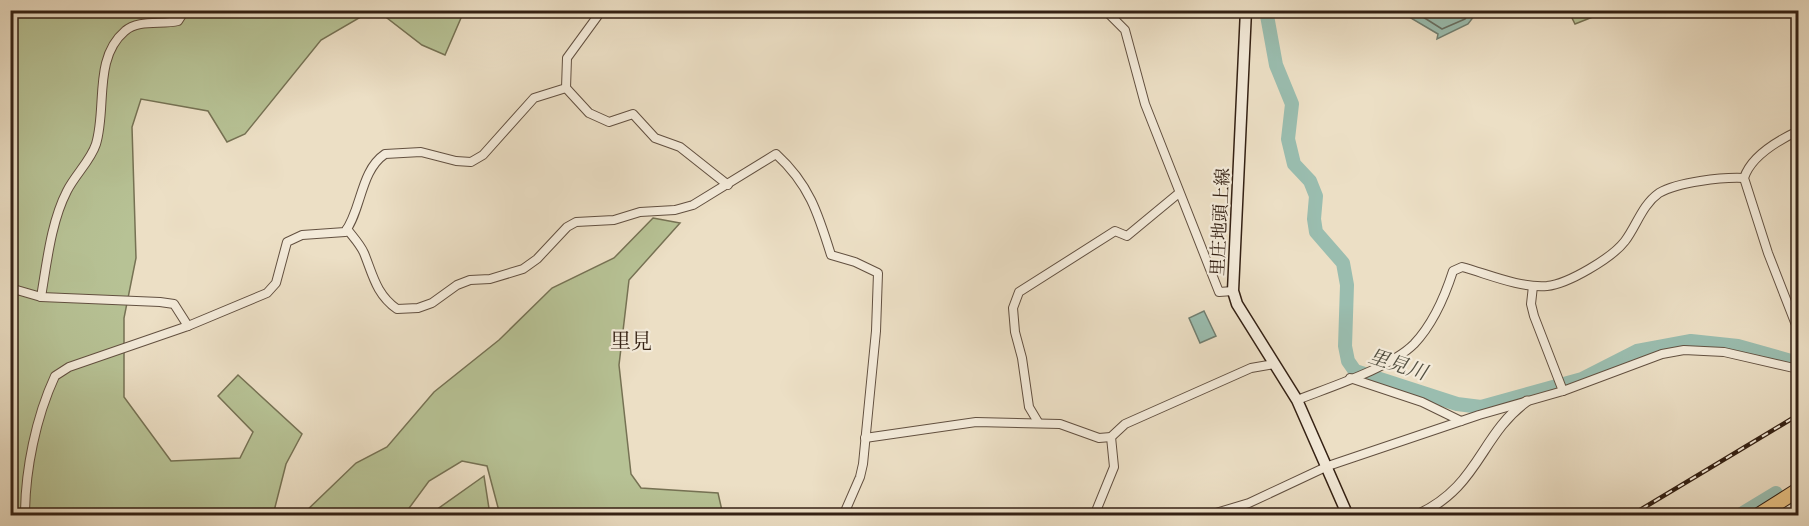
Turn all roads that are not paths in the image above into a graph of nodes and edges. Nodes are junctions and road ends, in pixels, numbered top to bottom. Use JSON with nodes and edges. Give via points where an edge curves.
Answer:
{"nodes":[{"id":1,"x":185,"y":10,"type":"edge"},
{"id":2,"x":602,"y":10,"type":"edge"},
{"id":3,"x":1105,"y":10,"type":"edge"},
{"id":4,"x":1246,"y":10,"type":"edge"},
{"id":5,"x":566,"y":88,"type":"junction"},
{"id":6,"x":1798,"y":131,"type":"edge"},
{"id":7,"x":1744,"y":178,"type":"junction"},
{"id":8,"x":728,"y":185,"type":"junction"},
{"id":9,"x":1179,"y":194,"type":"junction"},
{"id":10,"x":347,"y":229,"type":"junction"},
{"id":11,"x":1533,"y":286,"type":"junction"},
{"id":12,"x":10,"y":288,"type":"edge"},
{"id":13,"x":1233,"y":291,"type":"junction"},
{"id":14,"x":41,"y":297,"type":"junction"},
{"id":15,"x":188,"y":326,"type":"junction"},
{"id":16,"x":1798,"y":330,"type":"edge"},
{"id":17,"x":1274,"y":364,"type":"junction"},
{"id":18,"x":1798,"y":369,"type":"edge"},
{"id":19,"x":1351,"y":378,"type":"junction"},
{"id":20,"x":1563,"y":392,"type":"junction"},
{"id":21,"x":1298,"y":400,"type":"junction"},
{"id":22,"x":1527,"y":401,"type":"junction"},
{"id":23,"x":1461,"y":421,"type":"junction"},
{"id":24,"x":1038,"y":422,"type":"junction"},
{"id":25,"x":1111,"y":437,"type":"junction"},
{"id":26,"x":865,"y":438,"type":"junction"},
{"id":27,"x":1328,"y":466,"type":"junction"},
{"id":28,"x":1798,"y":490,"type":"edge"},
{"id":29,"x":25,"y":516,"type":"edge"},
{"id":30,"x":843,"y":516,"type":"edge"},
{"id":31,"x":1094,"y":516,"type":"edge"},
{"id":32,"x":1206,"y":516,"type":"edge"},
{"id":33,"x":1348,"y":516,"type":"edge"},
{"id":34,"x":1415,"y":516,"type":"edge"},
{"id":35,"x":1757,"y":516,"type":"edge"}],
"edges":[{"from":1,"to":14,"type":"street","via":[[178,21],[127,29],[112,48],[101,88],[96,145],[66,192]]},
{"from":2,"to":5,"type":"street","via":[[567,58]]},
{"from":3,"to":9,"type":"street","via":[[1125,30],[1145,104]]},
{"from":4,"to":13,"type":"main road","name":"里庄地頭上線"},
{"from":5,"to":8,"type":"street","via":[[590,113],[609,122],[633,114],[656,138],[680,147]]},
{"from":5,"to":10,"type":"street","via":[[534,98],[483,155],[471,162],[421,152],[384,154],[371,168]]},
{"from":6,"to":7,"type":"street","via":[[1770,147],[1746,169]]},
{"from":7,"to":11,"type":"street","via":[[1676,186],[1660,193],[1647,203],[1624,242],[1610,254],[1559,283]]},
{"from":7,"to":16,"type":"street"},
{"from":8,"to":10,"type":"street","via":[[704,200],[675,210],[576,222],[523,269],[464,282],[418,308],[397,309],[385,301],[376,288],[363,250]]},
{"from":8,"to":26,"type":"street","via":[[776,154],[802,180],[812,198],[831,255],[878,273]]},
{"from":9,"to":13,"type":"street","via":[[1219,292]]},
{"from":9,"to":24,"type":"street","via":[[1127,236],[1115,231],[1020,292],[1013,308],[1015,332],[1029,407]]},
{"from":10,"to":15,"type":"street","via":[[338,234],[302,235],[287,242],[276,283],[267,293]]},
{"from":11,"to":19,"type":"street","via":[[1462,267],[1453,271],[1443,300],[1414,344],[1391,360]]},
{"from":11,"to":20,"type":"street","via":[[1534,316]]},
{"from":12,"to":14,"type":"street"},
{"from":13,"to":17,"type":"main road","name":"里庄地頭上線"},
{"from":14,"to":15,"type":"street","via":[[174,304]]},
{"from":15,"to":29,"type":"street","via":[[69,367],[55,376],[36,435]]},
{"from":17,"to":21,"type":"main road","name":"里庄地頭上線"},
{"from":17,"to":25,"type":"street","via":[[1251,368],[1125,424]]},
{"from":18,"to":20,"type":"street","via":[[1740,354],[1684,350],[1648,358]]},
{"from":19,"to":21,"type":"street"},
{"from":19,"to":23,"type":"street","via":[[1422,402]]},
{"from":20,"to":22,"type":"street"},
{"from":21,"to":27,"type":"main road","name":"里庄地頭上線"},
{"from":22,"to":23,"type":"street"},
{"from":22,"to":34,"type":"street","via":[[1502,425],[1455,491]]},
{"from":23,"to":27,"type":"street"},
{"from":24,"to":25,"type":"street","via":[[1060,424],[1099,438]]},
{"from":24,"to":26,"type":"street","via":[[976,422]]},
{"from":25,"to":31,"type":"street","via":[[1114,467],[1109,484],[1096,503]]},
{"from":26,"to":30,"type":"street","via":[[860,477]]},
{"from":27,"to":32,"type":"street","via":[[1249,503]]},
{"from":27,"to":33,"type":"main road","name":"里庄地頭上線"},
{"from":28,"to":35,"type":"highway"}]}
